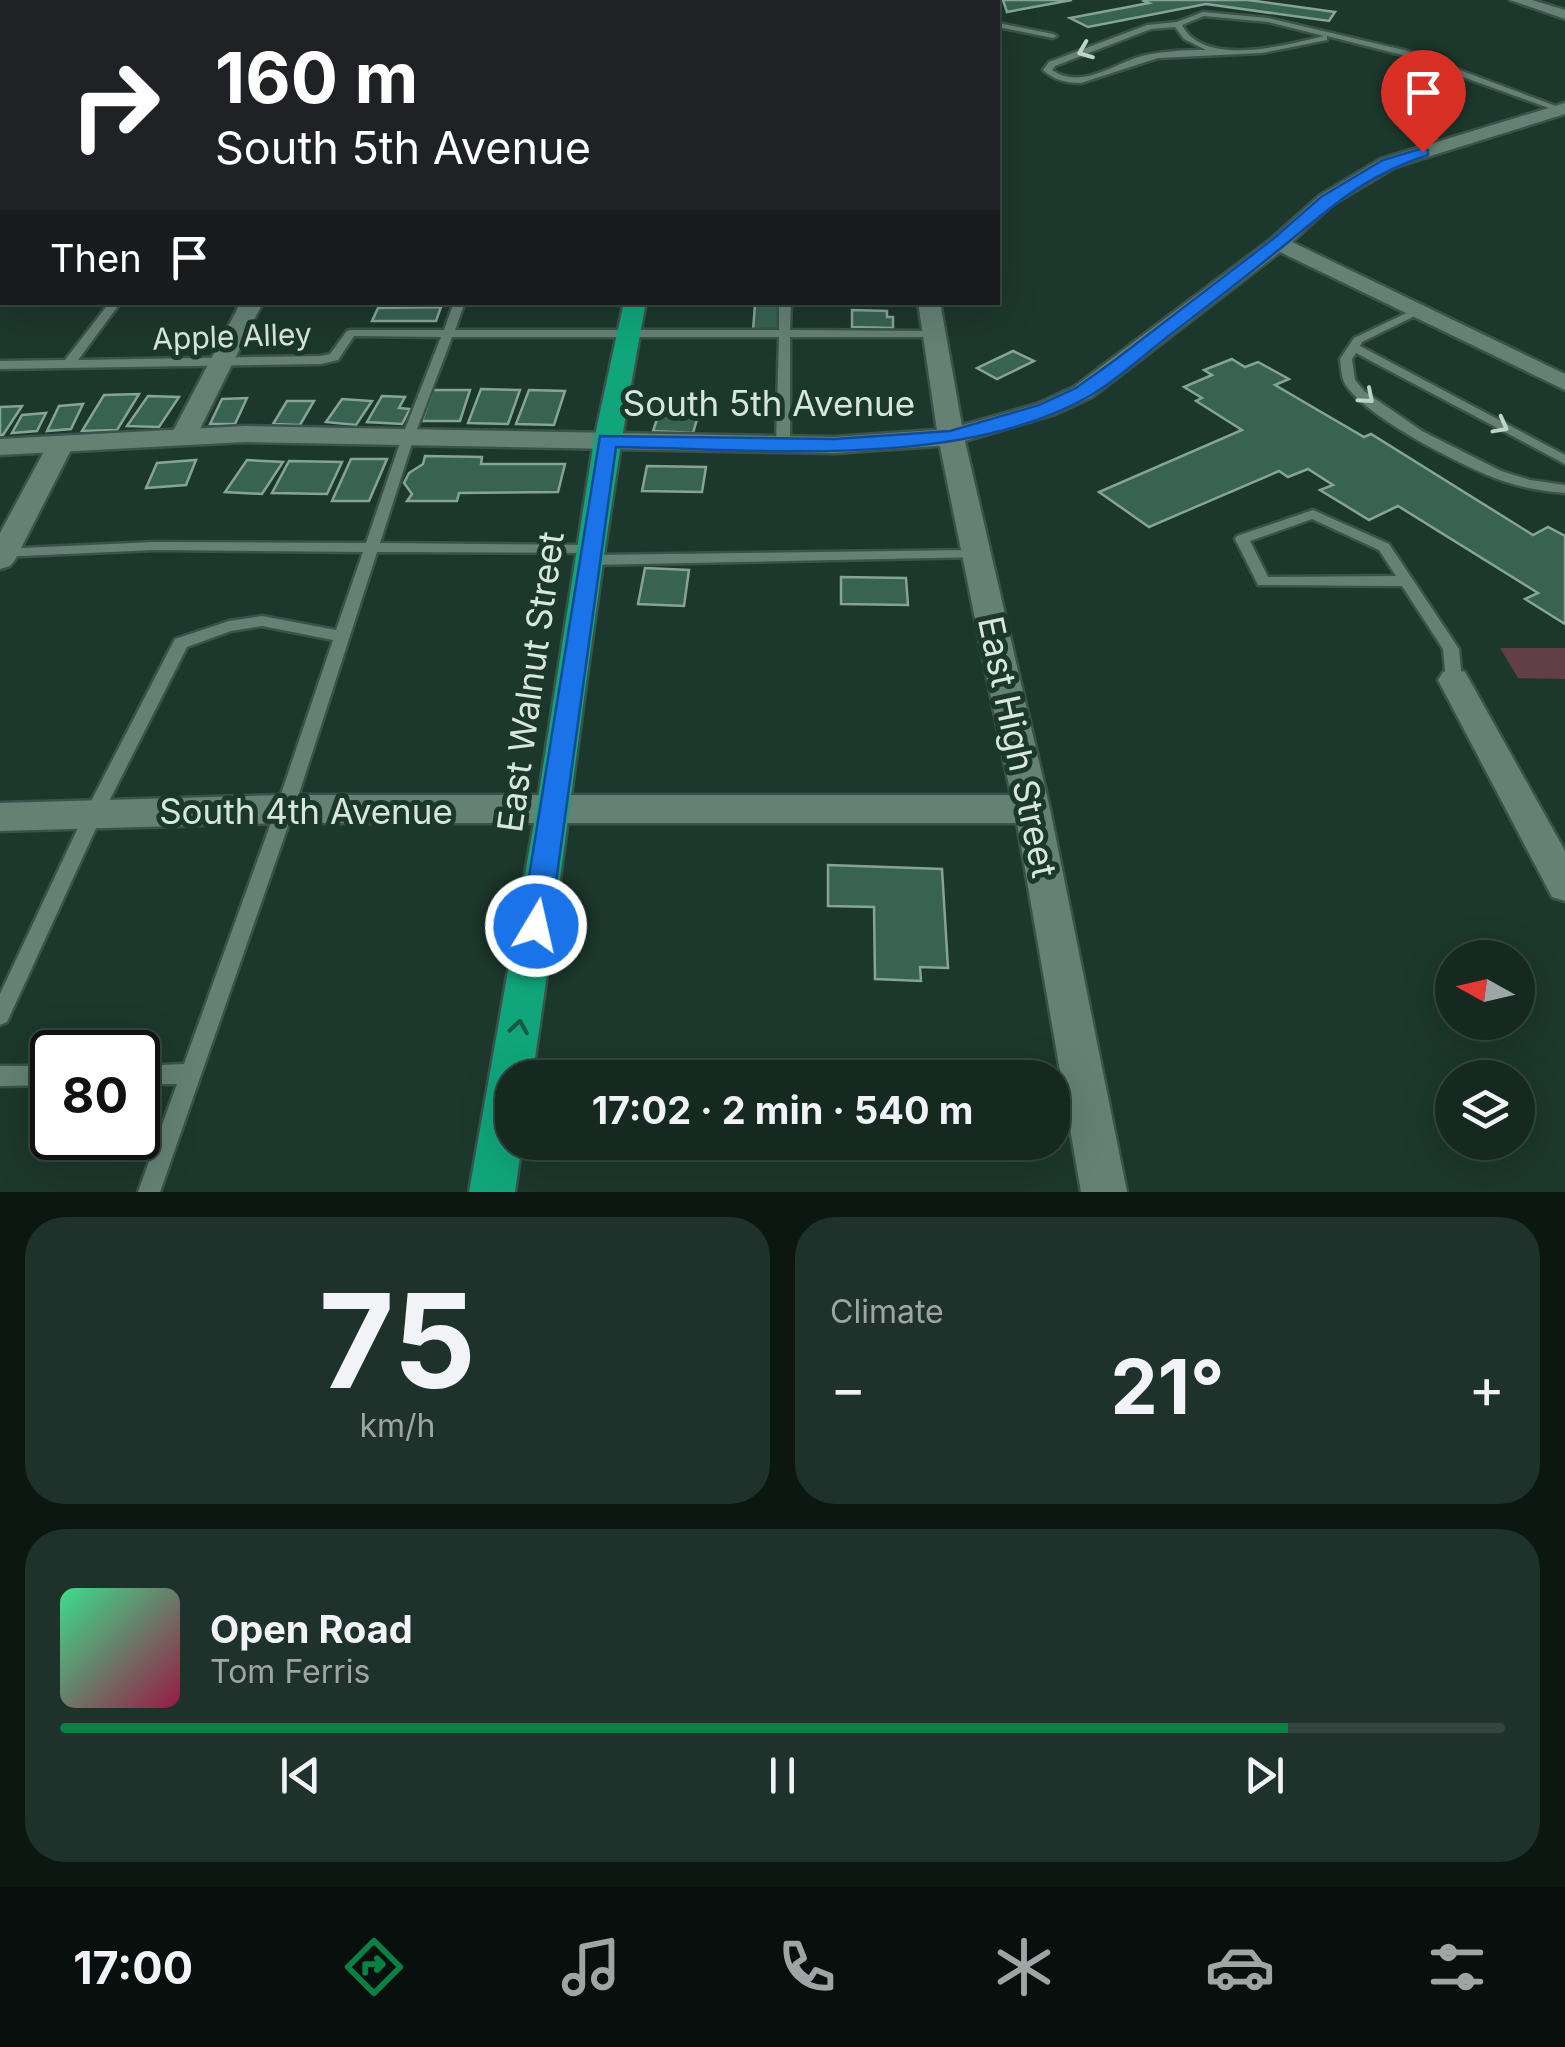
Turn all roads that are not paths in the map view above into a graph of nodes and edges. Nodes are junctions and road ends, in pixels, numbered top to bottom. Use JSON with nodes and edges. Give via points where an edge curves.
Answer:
{"nodes":[{"id":1,"x":1517,"y":0,"type":"edge"},
{"id":2,"x":1565,"y":14,"type":"edge"},
{"id":3,"x":1178,"y":24,"type":"junction"},
{"id":4,"x":1000,"y":25,"type":"edge"},
{"id":5,"x":1053,"y":36,"type":"dead end"},
{"id":6,"x":1329,"y":37,"type":"junction"},
{"id":7,"x":1214,"y":50,"type":"junction"},
{"id":8,"x":1563,"y":109,"type":"edge"},
{"id":9,"x":1278,"y":243,"type":"junction"},
{"id":10,"x":114,"y":305,"type":"edge"},
{"id":11,"x":250,"y":305,"type":"edge"},
{"id":12,"x":459,"y":305,"type":"edge"},
{"id":13,"x":634,"y":305,"type":"edge"},
{"id":14,"x":785,"y":305,"type":"edge"},
{"id":15,"x":1416,"y":312,"type":"junction"},
{"id":16,"x":931,"y":318,"type":"edge"},
{"id":17,"x":448,"y":332,"type":"junction"},
{"id":18,"x":629,"y":333,"type":"junction"},
{"id":19,"x":784,"y":335,"type":"junction"},
{"id":20,"x":1353,"y":347,"type":"junction"},
{"id":21,"x":219,"y":364,"type":"junction"},
{"id":22,"x":68,"y":365,"type":"junction"},
{"id":23,"x":0,"y":366,"type":"edge"},
{"id":24,"x":1565,"y":382,"type":"edge"},
{"id":25,"x":184,"y":435,"type":"junction"},
{"id":26,"x":408,"y":437,"type":"junction"},
{"id":27,"x":951,"y":437,"type":"junction"},
{"id":28,"x":607,"y":440,"type":"junction"},
{"id":29,"x":61,"y":444,"type":"junction"},
{"id":30,"x":784,"y":444,"type":"junction"},
{"id":31,"x":0,"y":447,"type":"edge"},
{"id":32,"x":1565,"y":460,"type":"edge"},
{"id":33,"x":1565,"y":489,"type":"edge"},
{"id":34,"x":371,"y":548,"type":"junction"},
{"id":35,"x":976,"y":554,"type":"junction"},
{"id":36,"x":2,"y":555,"type":"edge"},
{"id":37,"x":591,"y":555,"type":"junction"},
{"id":38,"x":1406,"y":581,"type":"junction"},
{"id":39,"x":340,"y":636,"type":"junction"},
{"id":40,"x":1454,"y":680,"type":"joint"},
{"id":41,"x":1032,"y":809,"type":"junction"},
{"id":42,"x":285,"y":810,"type":"junction"},
{"id":43,"x":554,"y":812,"type":"junction"},
{"id":44,"x":93,"y":815,"type":"junction"},
{"id":45,"x":0,"y":817,"type":"edge"},
{"id":46,"x":1565,"y":886,"type":"edge"},
{"id":47,"x":0,"y":1016,"type":"edge"},
{"id":48,"x":191,"y":1074,"type":"junction"},
{"id":49,"x":160,"y":1075,"type":"edge"},
{"id":50,"x":0,"y":1076,"type":"edge"},
{"id":51,"x":30,"y":1076,"type":"edge"},
{"id":52,"x":149,"y":1192,"type":"edge"},
{"id":53,"x":492,"y":1192,"type":"edge"},
{"id":54,"x":1104,"y":1192,"type":"edge"}],
"edges":[{"from":1,"to":2,"type":"street"},
{"from":3,"to":6,"type":"lane","via":[[1202,14],[1230,14]]},
{"from":3,"to":7,"type":"lane","via":[[1190,40]]},
{"from":3,"to":7,"type":"lane","one_way":true,"via":[[1123,36],[1047,70],[1078,80],[1144,58]]},
{"from":4,"to":5,"type":"lane"},
{"from":6,"to":7,"type":"lane","via":[[1278,49]]},
{"from":6,"to":8,"type":"lane","via":[[1406,52]]},
{"from":8,"to":9,"type":"street","name":"South 5th Avenue","via":[[1388,163],[1326,200]]},
{"from":9,"to":15,"type":"street"},
{"from":9,"to":27,"type":"street","name":"South 5th Avenue","via":[[1083,392]]},
{"from":10,"to":22,"type":"lane"},
{"from":11,"to":21,"type":"street"},
{"from":12,"to":17,"type":"lane"},
{"from":13,"to":18,"type":"highway","name":"East Walnut Street"},
{"from":14,"to":19,"type":"lane"},
{"from":15,"to":20,"type":"lane"},
{"from":15,"to":24,"type":"street"},
{"from":16,"to":19,"type":"lane","name":"Apple Alley"},
{"from":16,"to":27,"type":"street","name":"East High Street"},
{"from":17,"to":18,"type":"lane","name":"Apple Alley"},
{"from":17,"to":21,"type":"lane","name":"Apple Alley","via":[[352,333],[334,358]]},
{"from":17,"to":26,"type":"lane"},
{"from":18,"to":19,"type":"lane","name":"Apple Alley"},
{"from":18,"to":28,"type":"highway","name":"East Walnut Street"},
{"from":19,"to":30,"type":"lane"},
{"from":20,"to":32,"type":"lane","one_way":true},
{"from":20,"to":33,"type":"lane","one_way":true,"via":[[1346,358],[1349,380],[1370,402],[1497,474]]},
{"from":21,"to":22,"type":"lane","name":"Apple Alley"},
{"from":21,"to":25,"type":"street"},
{"from":22,"to":23,"type":"lane","name":"Apple Alley"},
{"from":25,"to":26,"type":"street","name":"South 5th Avenue"},
{"from":25,"to":29,"type":"street","name":"South 5th Avenue"},
{"from":26,"to":28,"type":"street","name":"South 5th Avenue"},
{"from":26,"to":34,"type":"lane"},
{"from":27,"to":30,"type":"street","name":"South 5th Avenue"},
{"from":27,"to":35,"type":"street","name":"East High Street"},
{"from":28,"to":30,"type":"street","name":"South 5th Avenue"},
{"from":28,"to":37,"type":"highway","name":"East Walnut Street"},
{"from":29,"to":31,"type":"street","name":"South 5th Avenue"},
{"from":29,"to":36,"type":"street"},
{"from":34,"to":36,"type":"lane","via":[[156,546]]},
{"from":34,"to":37,"type":"lane"},
{"from":34,"to":39,"type":"lane"},
{"from":35,"to":37,"type":"lane"},
{"from":35,"to":41,"type":"street","name":"East High Street"},
{"from":37,"to":43,"type":"highway","name":"East Walnut Street"},
{"from":38,"to":38,"type":"lane","via":[[1384,547],[1313,514],[1242,539],[1263,582]]},
{"from":38,"to":40,"type":"lane","via":[[1451,649]]},
{"from":39,"to":42,"type":"lane"},
{"from":39,"to":44,"type":"lane","via":[[262,621],[180,642]]},
{"from":40,"to":46,"type":"street"},
{"from":41,"to":43,"type":"street","name":"South 4th Avenue"},
{"from":41,"to":54,"type":"street","name":"East High Street"},
{"from":42,"to":43,"type":"street","name":"South 4th Avenue"},
{"from":42,"to":44,"type":"street","name":"South 4th Avenue"},
{"from":42,"to":48,"type":"lane"},
{"from":53,"to":43,"type":"highway","name":"East Walnut Street","one_way":true},
{"from":44,"to":45,"type":"street","name":"South 4th Avenue"},
{"from":44,"to":47,"type":"lane"},
{"from":48,"to":49,"type":"lane"},
{"from":48,"to":52,"type":"lane"},
{"from":50,"to":51,"type":"lane"}]}
